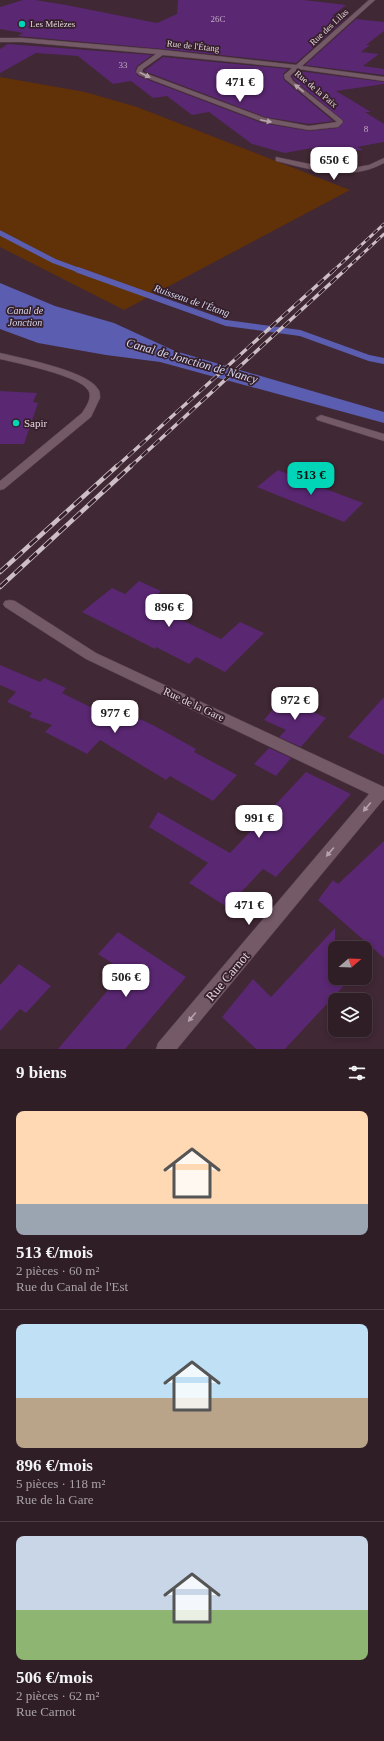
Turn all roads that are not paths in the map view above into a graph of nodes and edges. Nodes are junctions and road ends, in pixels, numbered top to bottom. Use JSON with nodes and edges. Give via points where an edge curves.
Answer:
{"nodes":[{"id":1,"x":372,"y":0,"type":"edge"},
{"id":2,"x":0,"y":40,"type":"edge"},
{"id":3,"x":163,"y":52,"type":"junction"},
{"id":4,"x":297,"y":66,"type":"junction"},
{"id":5,"x":384,"y":79,"type":"edge"},
{"id":6,"x":279,"y":159,"type":"dead end"},
{"id":7,"x":384,"y":160,"type":"edge"},
{"id":8,"x":0,"y":356,"type":"edge"},
{"id":9,"x":321,"y":418,"type":"dead end"},
{"id":10,"x":384,"y":438,"type":"edge"},
{"id":11,"x":0,"y":487,"type":"edge"},
{"id":12,"x":10,"y":604,"type":"dead end"},
{"id":13,"x":382,"y":793,"type":"edge"},
{"id":14,"x":165,"y":1049,"type":"edge"}],
"edges":[{"from":1,"to":4,"type":"street","name":"Rue des Lilas"},
{"from":2,"to":3,"type":"street","name":"Rue de l'Étang"},
{"from":3,"to":4,"type":"street","name":"Rue de l'Étang"},
{"from":3,"to":4,"type":"street","name":"Rue de la Paix","one_way":true,"via":[[138,72],[264,120],[309,128],[338,125],[340,121],[287,78]]},
{"from":4,"to":5,"type":"street","name":"Rue de l'Étang"},
{"from":6,"to":7,"type":"street","via":[[341,173],[369,168]]},
{"from":8,"to":11,"type":"street","via":[[74,377],[88,384],[94,390],[95,398],[87,415]]},
{"from":9,"to":10,"type":"street"},
{"from":12,"to":13,"type":"street","name":"Rue de la Gare","via":[[92,656]]},
{"from":13,"to":14,"type":"street","name":"Rue Carnot","one_way":true}]}
